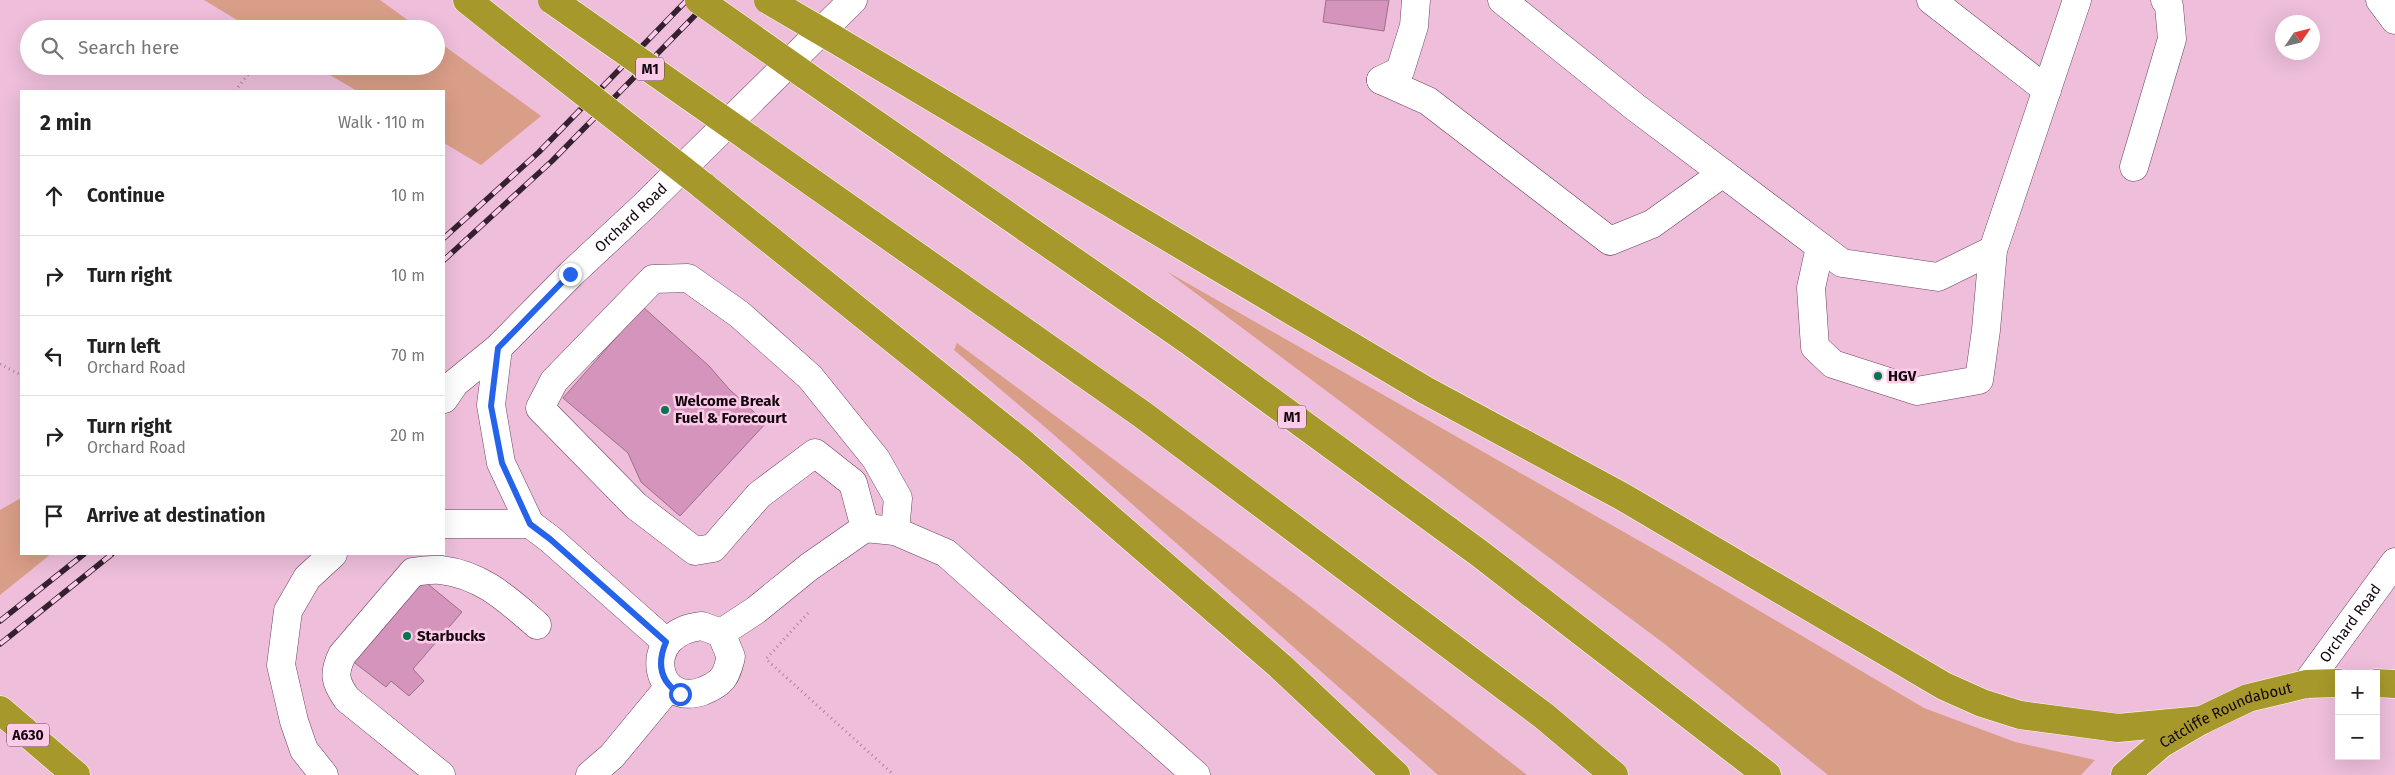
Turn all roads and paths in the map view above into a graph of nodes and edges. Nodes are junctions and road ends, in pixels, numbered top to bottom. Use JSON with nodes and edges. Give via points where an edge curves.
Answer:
{"nodes":[{"id":1,"x":467,"y":0,"type":"edge"},
{"id":2,"x":552,"y":0,"type":"edge"},
{"id":3,"x":699,"y":0,"type":"edge"},
{"id":4,"x":768,"y":0,"type":"edge"},
{"id":5,"x":853,"y":0,"type":"edge"},
{"id":6,"x":1416,"y":0,"type":"edge"},
{"id":7,"x":1502,"y":0,"type":"edge"},
{"id":8,"x":1931,"y":0,"type":"edge"},
{"id":9,"x":2077,"y":0,"type":"edge"},
{"id":10,"x":2164,"y":0,"type":"edge"},
{"id":11,"x":2380,"y":0,"type":"edge"},
{"id":12,"x":2395,"y":20,"type":"edge"},
{"id":13,"x":247,"y":75,"type":"edge"},
{"id":14,"x":236,"y":90,"type":"edge"},
{"id":15,"x":2047,"y":90,"type":"junction"},
{"id":16,"x":2134,"y":167,"type":"dead end"},
{"id":17,"x":1723,"y":173,"type":"junction"},
{"id":18,"x":1820,"y":247,"type":"junction"},
{"id":19,"x":1993,"y":250,"type":"junction"},
{"id":20,"x":498,"y":348,"type":"junction"},
{"id":21,"x":0,"y":364,"type":"edge"},
{"id":22,"x":20,"y":374,"type":"edge"},
{"id":23,"x":445,"y":398,"type":"edge"},
{"id":24,"x":445,"y":524,"type":"edge"},
{"id":25,"x":530,"y":524,"type":"junction"},
{"id":26,"x":865,"y":528,"type":"junction"},
{"id":27,"x":895,"y":531,"type":"junction"},
{"id":28,"x":333,"y":555,"type":"edge"},
{"id":29,"x":2395,"y":562,"type":"edge"},
{"id":30,"x":810,"y":610,"type":"dead end"},
{"id":31,"x":537,"y":625,"type":"dead end"},
{"id":32,"x":720,"y":633,"type":"junction"},
{"id":33,"x":666,"y":642,"type":"junction"},
{"id":34,"x":2335,"y":683,"type":"edge"},
{"id":35,"x":2380,"y":683,"type":"edge"},
{"id":36,"x":2306,"y":684,"type":"junction"},
{"id":37,"x":2395,"y":684,"type":"edge"},
{"id":38,"x":669,"y":687,"type":"junction"},
{"id":39,"x":0,"y":710,"type":"edge"},
{"id":40,"x":2202,"y":720,"type":"junction"},
{"id":41,"x":67,"y":767,"type":"edge"},
{"id":42,"x":324,"y":775,"type":"edge"},
{"id":43,"x":441,"y":775,"type":"edge"},
{"id":44,"x":590,"y":775,"type":"edge"},
{"id":45,"x":894,"y":775,"type":"edge"},
{"id":46,"x":1196,"y":775,"type":"edge"},
{"id":47,"x":1396,"y":775,"type":"edge"},
{"id":48,"x":1614,"y":775,"type":"edge"},
{"id":49,"x":1767,"y":775,"type":"edge"},
{"id":50,"x":2125,"y":775,"type":"edge"}],
"edges":[{"from":1,"to":47,"type":"highway","bridge":true,"via":[[1025,445],[1280,666]]},
{"from":2,"to":48,"type":"highway","number":"M1","bridge":true,"via":[[1143,415],[1544,716]]},
{"from":3,"to":49,"type":"highway","number":"M1","bridge":true,"via":[[1189,341],[1479,553]]},
{"from":4,"to":40,"type":"highway","bridge":true,"via":[[1425,390],[1623,497],[1944,686],[2020,715],[2118,728]]},
{"from":5,"to":20,"type":"lane","name":"Orchard Road"},
{"from":6,"to":17,"type":"lane","via":[[1414,26],[1400,71],[1381,80],[1428,101],[1610,241],[1652,224]]},
{"from":7,"to":17,"type":"lane"},
{"from":8,"to":15,"type":"lane"},
{"from":9,"to":15,"type":"lane"},
{"from":10,"to":16,"type":"lane","via":[[2169,6],[2172,39]]},
{"from":11,"to":12,"type":"lane"},
{"from":13,"to":14,"type":"path"},
{"from":15,"to":19,"type":"lane"},
{"from":17,"to":18,"type":"lane"},
{"from":18,"to":19,"type":"lane","via":[[1842,263],[1938,277]]},
{"from":18,"to":19,"type":"lane","via":[[1811,288],[1815,346],[1833,364],[1918,392],[1979,380]]},
{"from":20,"to":23,"type":"lane","name":"Orchard Road","via":[[455,383]]},
{"from":20,"to":25,"type":"lane","via":[[491,406],[502,463]]},
{"from":21,"to":22,"type":"path"},
{"from":24,"to":25,"type":"lane"},
{"from":25,"to":33,"type":"lane"},
{"from":26,"to":27,"type":"lane"},
{"from":26,"to":27,"type":"lane","via":[[853,483],[815,453],[759,495],[713,548],[695,551],[636,506],[540,408],[554,381],[654,279],[688,278],[740,314],[810,377],[876,459],[898,498]]},
{"from":26,"to":32,"type":"lane"},
{"from":27,"to":46,"type":"lane","via":[[946,553]]},
{"from":28,"to":42,"type":"lane","via":[[307,578],[288,611],[281,665],[304,750]]},
{"from":29,"to":36,"type":"lane","name":"Orchard Road"},
{"from":30,"to":45,"type":"path","via":[[766,659]]},
{"from":31,"to":43,"type":"lane","via":[[495,588],[470,577],[440,570],[413,572],[342,655],[335,670],[338,687],[347,699]]},
{"from":32,"to":33,"type":"lane","via":[[702,626],[687,627]]},
{"from":32,"to":38,"type":"lane","via":[[731,657],[722,679],[692,695],[680,694]]},
{"from":33,"to":38,"type":"lane","via":[[660,656]]},
{"from":34,"to":36,"type":"highway","name":"Catcliffe Roundabout"},
{"from":35,"to":37,"type":"highway"},
{"from":36,"to":40,"type":"highway","name":"Catcliffe Roundabout","via":[[2248,698]]},
{"from":38,"to":44,"type":"lane","via":[[612,756]]},
{"from":39,"to":41,"type":"highway","number":"A630"},
{"from":40,"to":50,"type":"highway","name":"Catcliffe Roundabout","via":[[2161,744]]}]}
